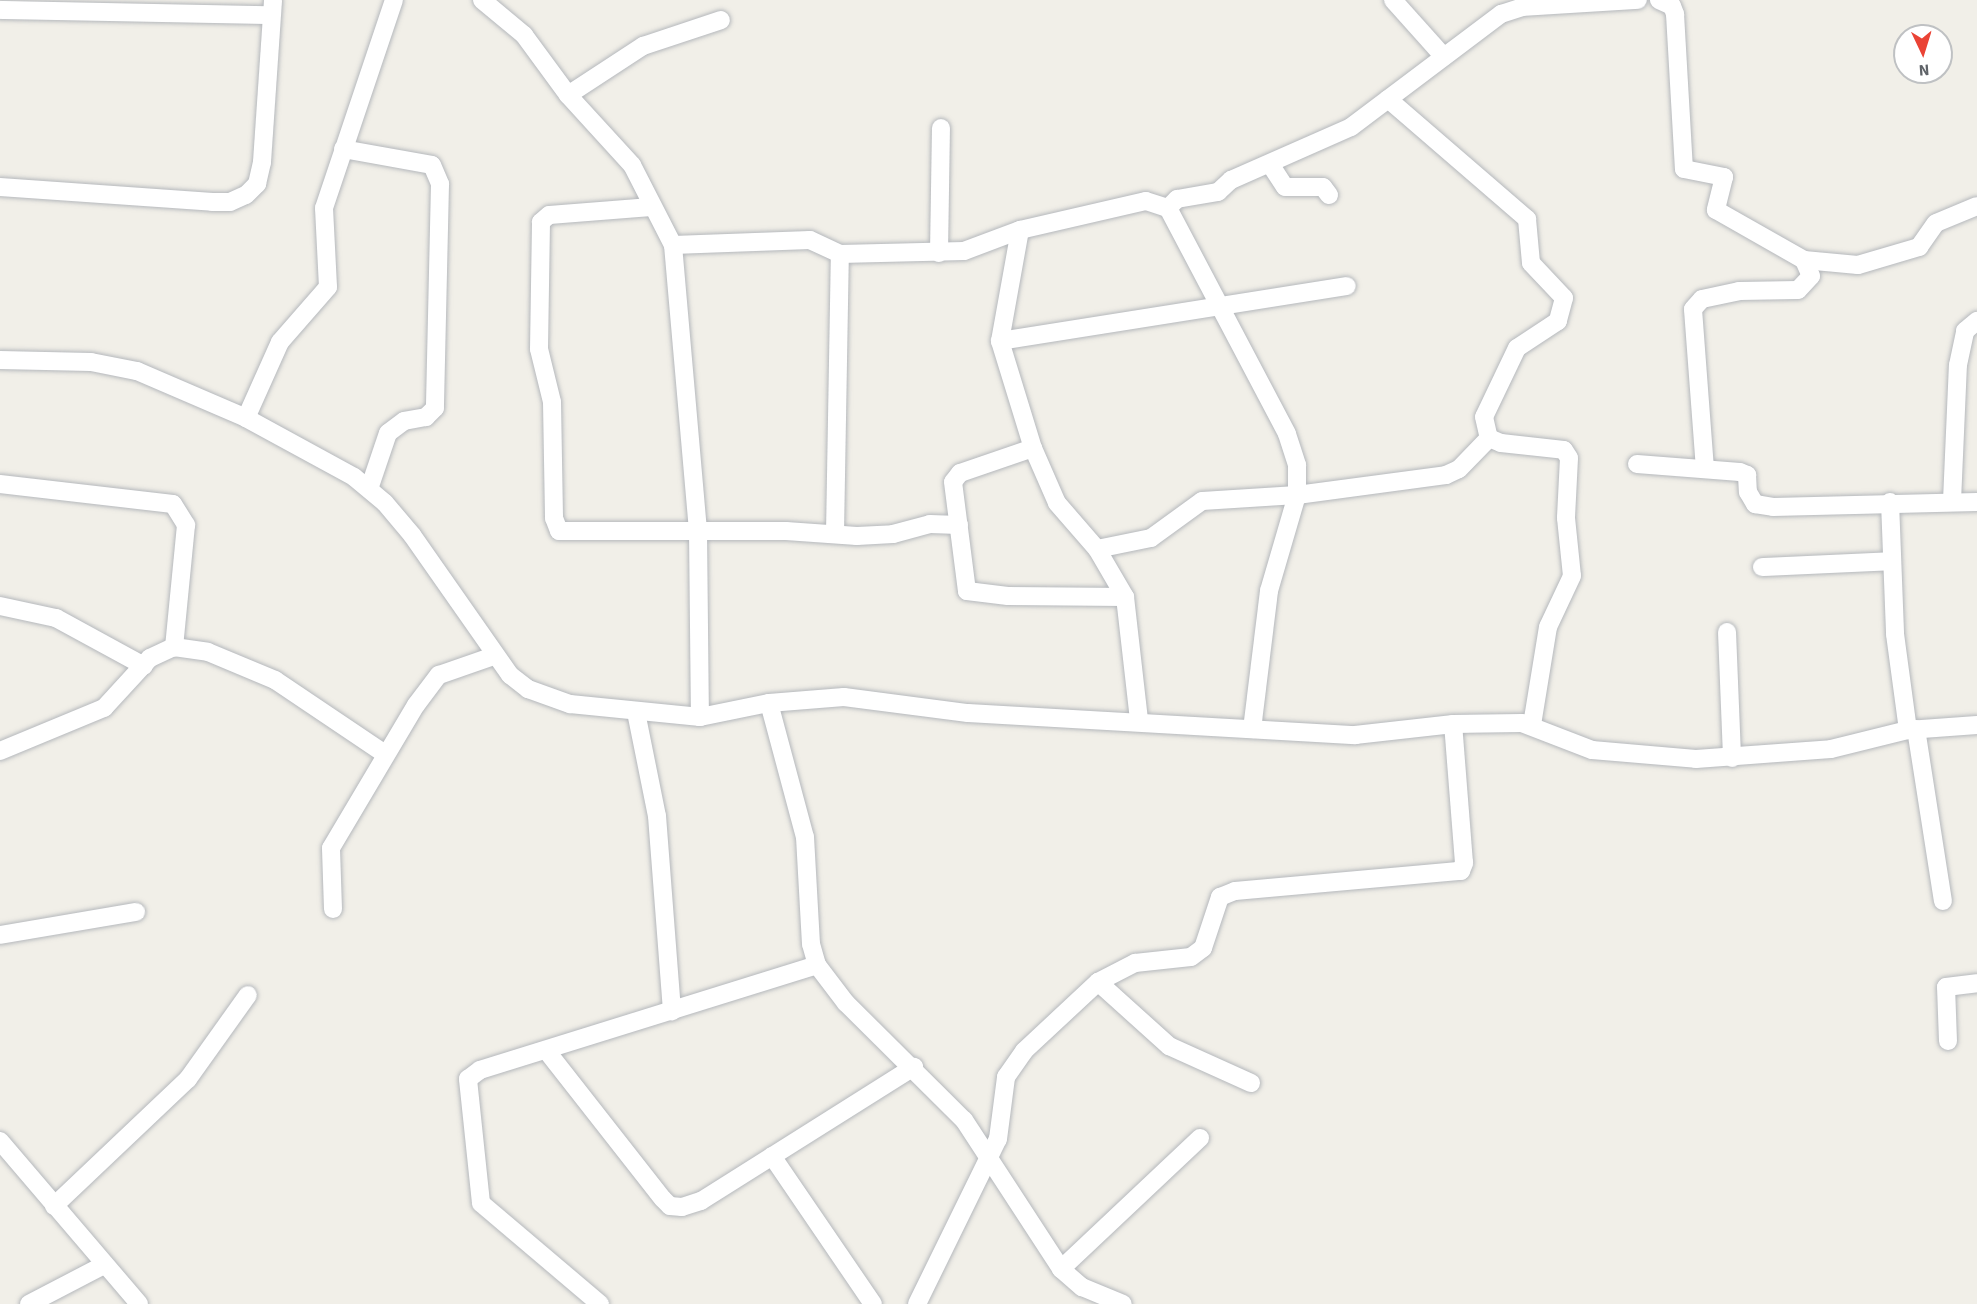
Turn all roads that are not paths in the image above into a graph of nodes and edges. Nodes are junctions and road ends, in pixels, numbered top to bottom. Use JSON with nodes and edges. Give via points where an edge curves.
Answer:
{"nodes":[{"id":1,"x":394,"y":0,"type":"edge"},
{"id":2,"x":482,"y":0,"type":"edge"},
{"id":3,"x":1393,"y":0,"type":"edge"},
{"id":4,"x":1638,"y":0,"type":"edge"},
{"id":5,"x":1659,"y":0,"type":"edge"},
{"id":6,"x":272,"y":8,"type":"edge"},
{"id":7,"x":0,"y":10,"type":"edge"},
{"id":8,"x":721,"y":20,"type":"dead end"},
{"id":9,"x":1444,"y":57,"type":"junction"},
{"id":10,"x":568,"y":95,"type":"junction"},
{"id":11,"x":1388,"y":99,"type":"junction"},
{"id":12,"x":941,"y":128,"type":"dead end"},
{"id":13,"x":344,"y":149,"type":"junction"},
{"id":14,"x":1270,"y":164,"type":"junction"},
{"id":15,"x":0,"y":187,"type":"edge"},
{"id":16,"x":1329,"y":195,"type":"dead end"},
{"id":17,"x":1977,"y":206,"type":"edge"},
{"id":18,"x":651,"y":207,"type":"junction"},
{"id":19,"x":1168,"y":208,"type":"junction"},
{"id":20,"x":1020,"y":230,"type":"junction"},
{"id":21,"x":673,"y":245,"type":"junction"},
{"id":22,"x":939,"y":253,"type":"junction"},
{"id":23,"x":840,"y":254,"type":"junction"},
{"id":24,"x":1804,"y":260,"type":"junction"},
{"id":25,"x":1347,"y":285,"type":"dead end"},
{"id":26,"x":1220,"y":309,"type":"junction"},
{"id":27,"x":1977,"y":321,"type":"edge"},
{"id":28,"x":1000,"y":341,"type":"junction"},
{"id":29,"x":0,"y":360,"type":"edge"},
{"id":30,"x":246,"y":418,"type":"junction"},
{"id":31,"x":1489,"y":438,"type":"junction"},
{"id":32,"x":1033,"y":448,"type":"junction"},
{"id":33,"x":1637,"y":464,"type":"dead end"},
{"id":34,"x":1705,"y":469,"type":"junction"},
{"id":35,"x":0,"y":484,"type":"edge"},
{"id":36,"x":369,"y":489,"type":"junction"},
{"id":37,"x":1297,"y":495,"type":"junction"},
{"id":38,"x":1952,"y":501,"type":"junction"},
{"id":39,"x":1890,"y":502,"type":"junction"},
{"id":40,"x":1977,"y":502,"type":"edge"},
{"id":41,"x":959,"y":525,"type":"junction"},
{"id":42,"x":698,"y":531,"type":"junction"},
{"id":43,"x":835,"y":533,"type":"junction"},
{"id":44,"x":1097,"y":549,"type":"junction"},
{"id":45,"x":1892,"y":561,"type":"junction"},
{"id":46,"x":1762,"y":567,"type":"dead end"},
{"id":47,"x":1125,"y":597,"type":"junction"},
{"id":48,"x":0,"y":606,"type":"edge"},
{"id":49,"x":1727,"y":632,"type":"dead end"},
{"id":50,"x":174,"y":647,"type":"junction"},
{"id":51,"x":494,"y":656,"type":"junction"},
{"id":52,"x":144,"y":666,"type":"junction"},
{"id":53,"x":769,"y":703,"type":"junction"},
{"id":54,"x":636,"y":712,"type":"junction"},
{"id":55,"x":700,"y":717,"type":"junction"},
{"id":56,"x":1138,"y":720,"type":"junction"},
{"id":57,"x":1453,"y":724,"type":"junction"},
{"id":58,"x":1532,"y":725,"type":"junction"},
{"id":59,"x":1977,"y":725,"type":"edge"},
{"id":60,"x":1252,"y":729,"type":"junction"},
{"id":61,"x":1912,"y":730,"type":"junction"},
{"id":62,"x":0,"y":751,"type":"edge"},
{"id":63,"x":385,"y":754,"type":"junction"},
{"id":64,"x":1732,"y":758,"type":"junction"},
{"id":65,"x":1943,"y":901,"type":"dead end"},
{"id":66,"x":333,"y":909,"type":"dead end"},
{"id":67,"x":136,"y":912,"type":"dead end"},
{"id":68,"x":0,"y":935,"type":"edge"},
{"id":69,"x":817,"y":966,"type":"junction"},
{"id":70,"x":1098,"y":982,"type":"junction"},
{"id":71,"x":1977,"y":983,"type":"edge"},
{"id":72,"x":248,"y":995,"type":"dead end"},
{"id":73,"x":672,"y":1011,"type":"junction"},
{"id":74,"x":1948,"y":1041,"type":"dead end"},
{"id":75,"x":546,"y":1050,"type":"junction"},
{"id":76,"x":914,"y":1067,"type":"junction"},
{"id":77,"x":1251,"y":1083,"type":"dead end"},
{"id":78,"x":1200,"y":1138,"type":"dead end"},
{"id":79,"x":0,"y":1141,"type":"edge"},
{"id":80,"x":772,"y":1156,"type":"junction"},
{"id":81,"x":988,"y":1160,"type":"junction"},
{"id":82,"x":54,"y":1206,"type":"junction"},
{"id":83,"x":104,"y":1265,"type":"junction"},
{"id":84,"x":1061,"y":1269,"type":"junction"},
{"id":85,"x":30,"y":1304,"type":"edge"},
{"id":86,"x":139,"y":1304,"type":"edge"},
{"id":87,"x":600,"y":1304,"type":"edge"},
{"id":88,"x":873,"y":1304,"type":"edge"},
{"id":89,"x":917,"y":1304,"type":"edge"},
{"id":90,"x":1123,"y":1304,"type":"edge"}],
"edges":[{"from":1,"to":13,"type":"street"},
{"from":2,"to":10,"type":"street","via":[[524,34]]},
{"from":3,"to":9,"type":"street"},
{"from":4,"to":9,"type":"street","via":[[1522,7],[1501,14]]},
{"from":5,"to":24,"type":"street","via":[[1672,6],[1675,14],[1683,169],[1724,177],[1716,210]]},
{"from":6,"to":7,"type":"street"},
{"from":6,"to":15,"type":"street","via":[[262,162],[257,184],[246,195],[230,202],[212,202]]},
{"from":8,"to":10,"type":"street","via":[[643,46]]},
{"from":9,"to":11,"type":"street"},
{"from":10,"to":18,"type":"street","via":[[632,165]]},
{"from":11,"to":14,"type":"street","via":[[1351,127]]},
{"from":11,"to":31,"type":"street","via":[[1527,219],[1531,263],[1564,298],[1558,321],[1516,348],[1487,402],[1484,417]]},
{"from":12,"to":22,"type":"street"},
{"from":13,"to":30,"type":"street","via":[[322,222],[331,276],[328,287],[280,342]]},
{"from":13,"to":36,"type":"street","via":[[432,165],[440,183],[435,408],[426,417],[404,421],[388,433]]},
{"from":14,"to":16,"type":"street","via":[[1285,187],[1323,187]]},
{"from":14,"to":19,"type":"street","via":[[1231,180],[1218,192],[1177,199]]},
{"from":17,"to":24,"type":"street","via":[[1936,223],[1919,247],[1897,256],[1858,265]]},
{"from":18,"to":21,"type":"street"},
{"from":18,"to":42,"type":"street","via":[[549,215],[541,222],[539,349],[552,402],[554,518],[556,527],[565,533]]},
{"from":19,"to":20,"type":"street","via":[[1146,201]]},
{"from":19,"to":26,"type":"street"},
{"from":20,"to":22,"type":"street","via":[[964,251]]},
{"from":20,"to":28,"type":"street"},
{"from":21,"to":23,"type":"street","via":[[810,240]]},
{"from":21,"to":42,"type":"street"},
{"from":22,"to":23,"type":"street"},
{"from":23,"to":43,"type":"street"},
{"from":24,"to":34,"type":"street","via":[[1811,276],[1798,290],[1739,291],[1702,299],[1693,309]]},
{"from":25,"to":26,"type":"street"},
{"from":26,"to":28,"type":"street"},
{"from":26,"to":37,"type":"street","via":[[1287,434],[1296,465]]},
{"from":27,"to":38,"type":"street","via":[[1965,331],[1958,365]]},
{"from":28,"to":32,"type":"street"},
{"from":29,"to":30,"type":"street","via":[[112,364],[173,385]]},
{"from":30,"to":36,"type":"street"},
{"from":31,"to":37,"type":"street","via":[[1459,469],[1446,475]]},
{"from":31,"to":58,"type":"street","via":[[1501,443],[1564,450],[1569,458],[1566,518],[1572,576],[1548,627]]},
{"from":32,"to":41,"type":"street","via":[[960,473],[952,491]]},
{"from":32,"to":44,"type":"street","via":[[1057,503]]},
{"from":33,"to":34,"type":"street"},
{"from":34,"to":39,"type":"street","via":[[1747,475],[1748,492],[1755,504]]},
{"from":35,"to":50,"type":"street","via":[[173,504],[186,525]]},
{"from":36,"to":51,"type":"street","via":[[412,535]]},
{"from":37,"to":44,"type":"street","via":[[1202,501],[1151,538]]},
{"from":37,"to":60,"type":"street","via":[[1269,591]]},
{"from":38,"to":39,"type":"street"},
{"from":38,"to":40,"type":"street"},
{"from":39,"to":45,"type":"street"},
{"from":41,"to":43,"type":"street","via":[[930,524],[882,535]]},
{"from":41,"to":47,"type":"street","via":[[967,591],[1008,596]]},
{"from":42,"to":43,"type":"street"},
{"from":42,"to":55,"type":"street"},
{"from":44,"to":47,"type":"street"},
{"from":45,"to":46,"type":"street"},
{"from":45,"to":61,"type":"street"},
{"from":47,"to":56,"type":"street"},
{"from":48,"to":52,"type":"street","via":[[57,618]]},
{"from":49,"to":64,"type":"street"},
{"from":50,"to":52,"type":"street"},
{"from":50,"to":63,"type":"street","via":[[208,652],[275,680]]},
{"from":51,"to":54,"type":"street","via":[[519,684],[550,698]]},
{"from":51,"to":63,"type":"street","via":[[439,675]]},
{"from":52,"to":62,"type":"street","via":[[104,708]]},
{"from":53,"to":55,"type":"street"},
{"from":53,"to":56,"type":"street","via":[[843,697],[968,713]]},
{"from":53,"to":69,"type":"street","via":[[806,837],[810,934]]},
{"from":54,"to":55,"type":"street"},
{"from":54,"to":73,"type":"street","via":[[657,816]]},
{"from":56,"to":60,"type":"street"},
{"from":57,"to":58,"type":"street"},
{"from":57,"to":60,"type":"street","via":[[1355,735]]},
{"from":57,"to":70,"type":"street","via":[[1464,862],[1461,871],[1235,891],[1220,897],[1203,948],[1191,957],[1135,963]]},
{"from":58,"to":64,"type":"street","via":[[1592,750]]},
{"from":59,"to":61,"type":"street"},
{"from":61,"to":64,"type":"street","via":[[1831,749]]},
{"from":61,"to":65,"type":"street"},
{"from":63,"to":66,"type":"street","via":[[331,848]]},
{"from":67,"to":68,"type":"street"},
{"from":69,"to":73,"type":"street"},
{"from":69,"to":76,"type":"street","via":[[846,1003]]},
{"from":70,"to":77,"type":"street","via":[[1169,1046]]},
{"from":70,"to":81,"type":"street","via":[[1024,1051],[1006,1077],[1003,1119]]},
{"from":71,"to":74,"type":"street","via":[[1946,987]]},
{"from":72,"to":82,"type":"street","via":[[188,1079]]},
{"from":73,"to":75,"type":"street"},
{"from":75,"to":80,"type":"street","via":[[670,1206],[700,1201]]},
{"from":75,"to":87,"type":"street","via":[[480,1070],[468,1079],[477,1194],[487,1211],[536,1246]]},
{"from":76,"to":80,"type":"street"},
{"from":76,"to":81,"type":"street","via":[[964,1120]]},
{"from":78,"to":84,"type":"street"},
{"from":79,"to":82,"type":"street"},
{"from":80,"to":88,"type":"street"},
{"from":81,"to":84,"type":"street"},
{"from":81,"to":89,"type":"street"},
{"from":82,"to":83,"type":"street"},
{"from":83,"to":85,"type":"street"},
{"from":83,"to":86,"type":"street"},
{"from":84,"to":90,"type":"street","via":[[1082,1287]]}]}
